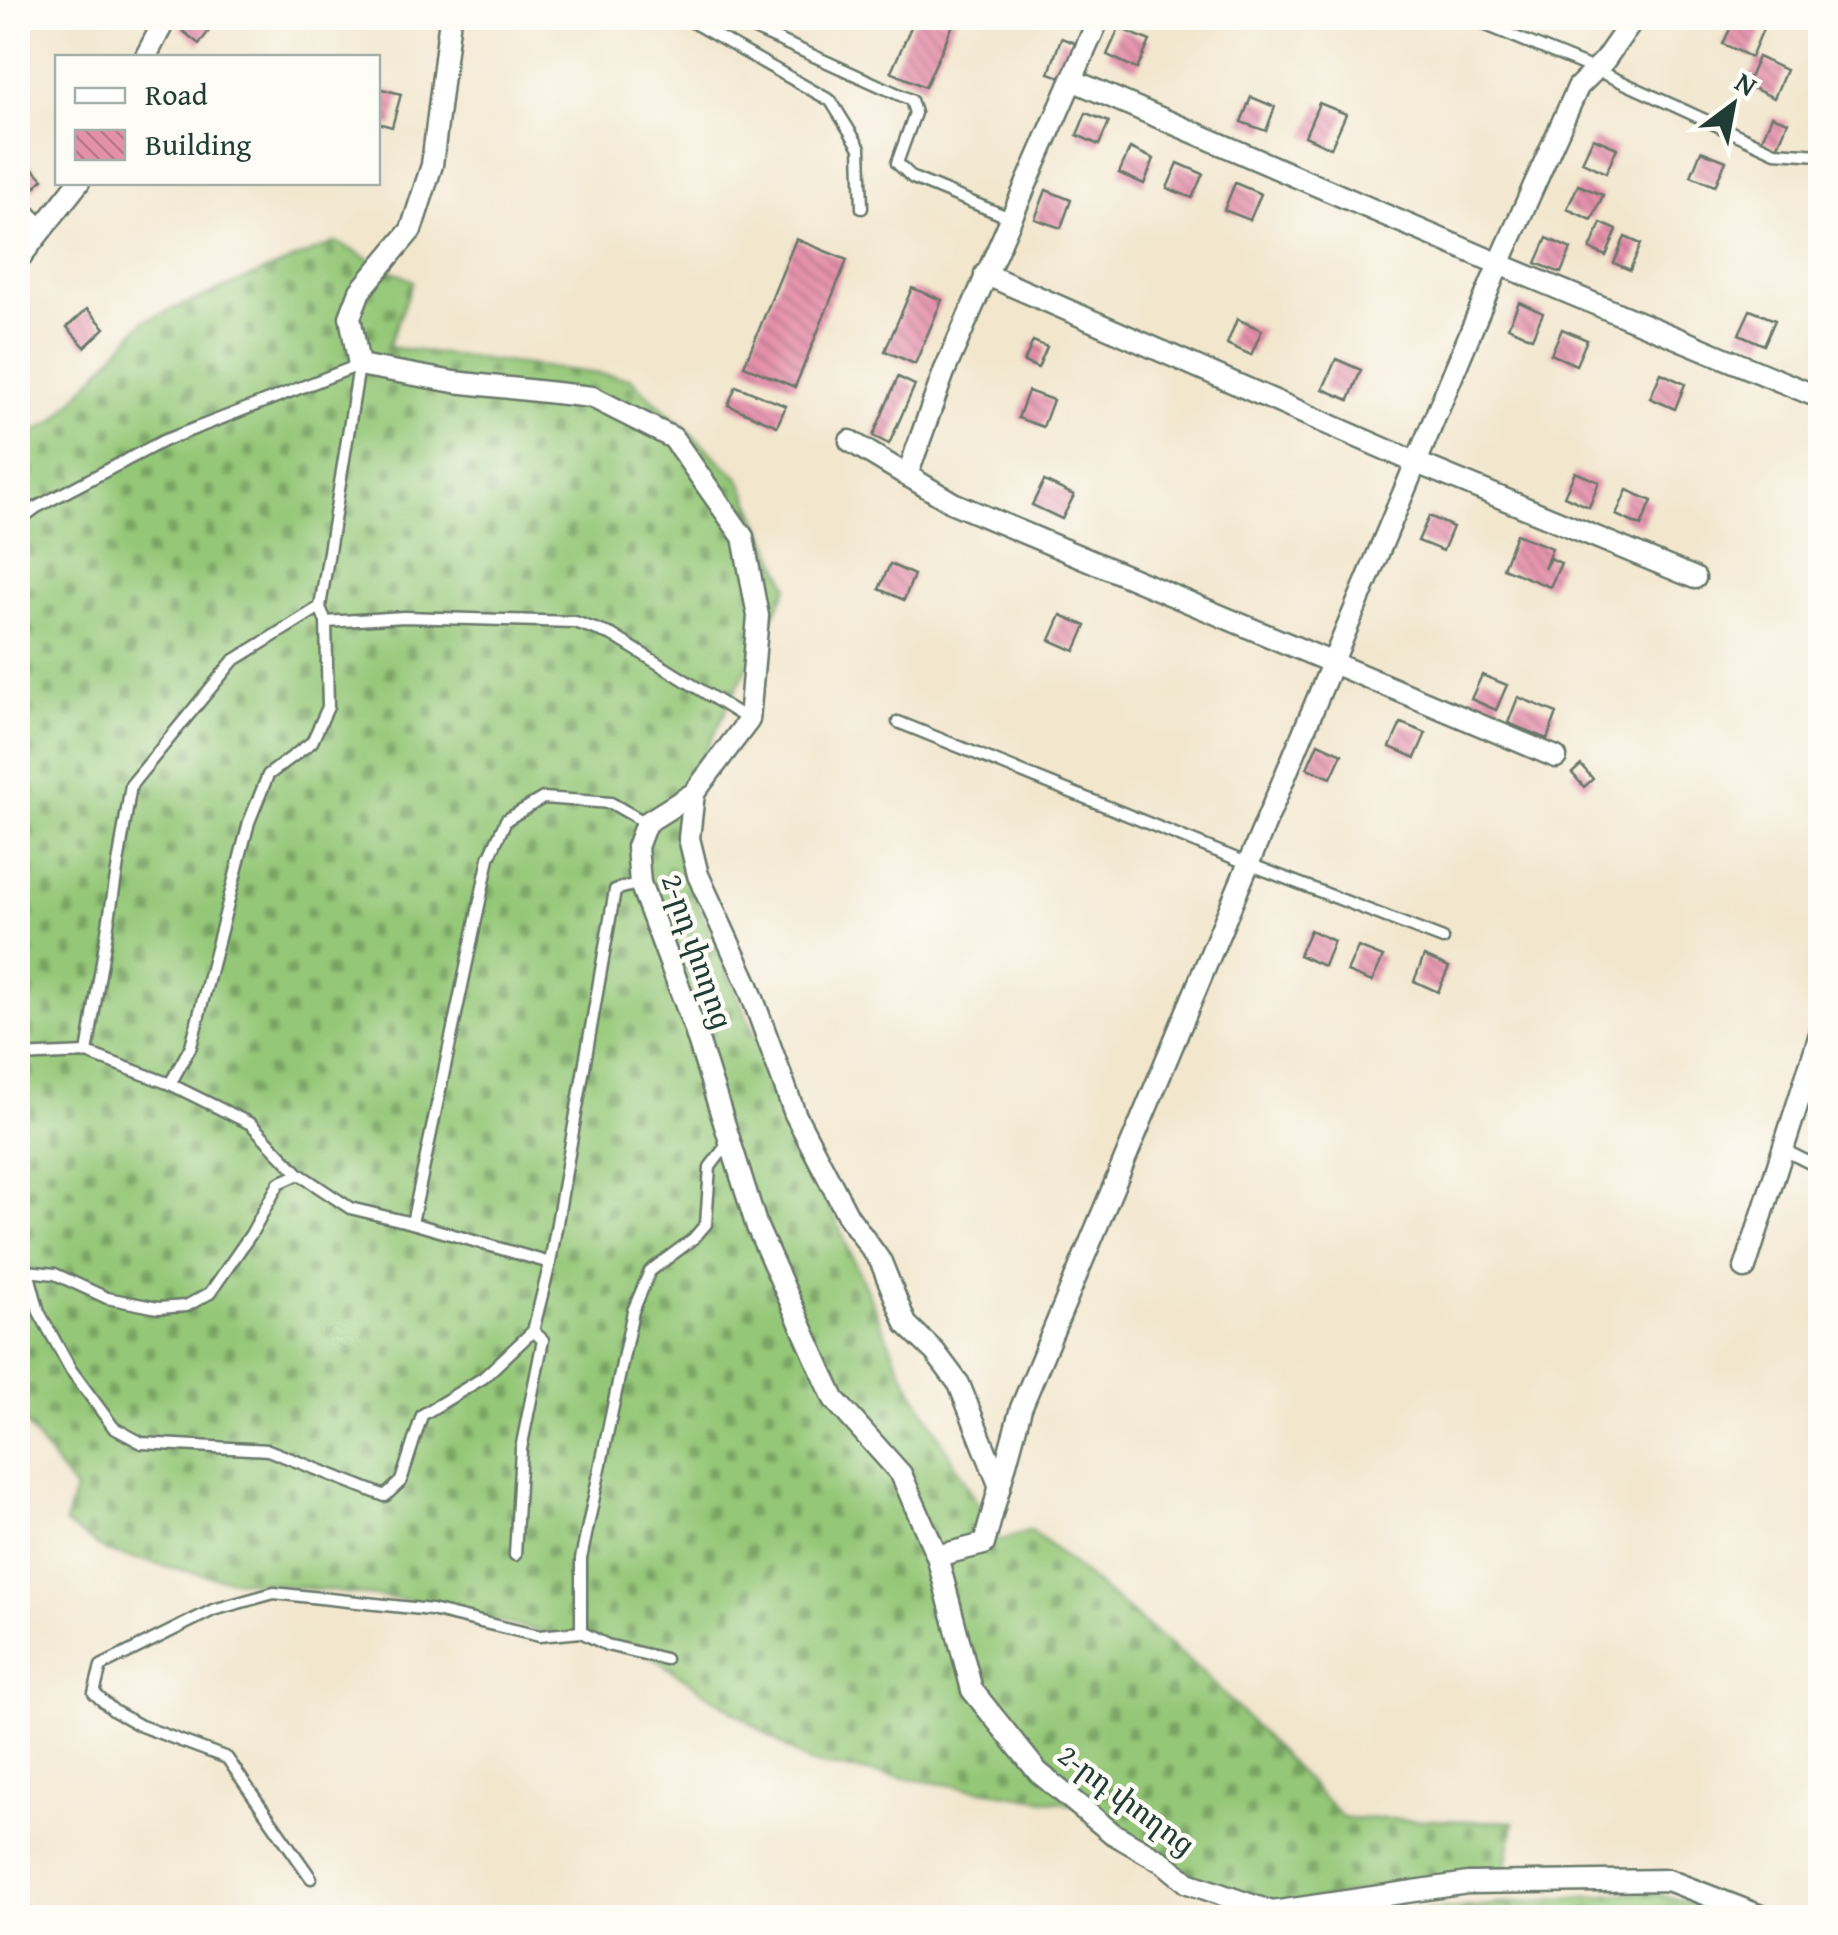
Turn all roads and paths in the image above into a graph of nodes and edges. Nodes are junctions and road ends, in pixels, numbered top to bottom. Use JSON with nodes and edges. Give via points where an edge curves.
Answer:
{"nodes":[{"id":1,"x":166,"y":18,"type":"edge"},
{"id":2,"x":450,"y":18,"type":"edge"},
{"id":3,"x":685,"y":18,"type":"edge"},
{"id":4,"x":730,"y":18,"type":"edge"},
{"id":5,"x":1099,"y":18,"type":"edge"},
{"id":6,"x":1469,"y":18,"type":"edge"},
{"id":7,"x":1634,"y":18,"type":"edge"},
{"id":8,"x":147,"y":55,"type":"edge"},
{"id":9,"x":1596,"y":70,"type":"junction"},
{"id":10,"x":1072,"y":80,"type":"junction"},
{"id":11,"x":1820,"y":154,"type":"edge"},
{"id":12,"x":76,"y":185,"type":"edge"},
{"id":13,"x":18,"y":206,"type":"edge"},
{"id":14,"x":862,"y":208,"type":"dead end"},
{"id":15,"x":1010,"y":218,"type":"junction"},
{"id":16,"x":40,"y":229,"type":"junction"},
{"id":17,"x":18,"y":260,"type":"edge"},
{"id":18,"x":1499,"y":264,"type":"junction"},
{"id":19,"x":985,"y":274,"type":"junction"},
{"id":20,"x":359,"y":364,"type":"junction"},
{"id":21,"x":1811,"y":394,"type":"dead end"},
{"id":22,"x":850,"y":442,"type":"dead end"},
{"id":23,"x":1416,"y":463,"type":"junction"},
{"id":24,"x":907,"y":476,"type":"junction"},
{"id":25,"x":18,"y":521,"type":"edge"},
{"id":26,"x":1696,"y":578,"type":"dead end"},
{"id":27,"x":320,"y":608,"type":"junction"},
{"id":28,"x":326,"y":622,"type":"junction"},
{"id":29,"x":1334,"y":662,"type":"junction"},
{"id":30,"x":749,"y":720,"type":"junction"},
{"id":31,"x":898,"y":722,"type":"dead end"},
{"id":32,"x":1556,"y":757,"type":"dead end"},
{"id":33,"x":694,"y":793,"type":"junction"},
{"id":34,"x":646,"y":823,"type":"junction"},
{"id":35,"x":1248,"y":864,"type":"junction"},
{"id":36,"x":640,"y":883,"type":"junction"},
{"id":37,"x":1443,"y":939,"type":"dead end"},
{"id":38,"x":1820,"y":1034,"type":"edge"},
{"id":39,"x":87,"y":1053,"type":"junction"},
{"id":40,"x":18,"y":1056,"type":"edge"},
{"id":41,"x":170,"y":1084,"type":"junction"},
{"id":42,"x":730,"y":1142,"type":"junction"},
{"id":43,"x":1784,"y":1150,"type":"junction"},
{"id":44,"x":1820,"y":1168,"type":"edge"},
{"id":45,"x":299,"y":1174,"type":"junction"},
{"id":46,"x":412,"y":1222,"type":"junction"},
{"id":47,"x":550,"y":1263,"type":"junction"},
{"id":48,"x":1745,"y":1268,"type":"dead end"},
{"id":49,"x":23,"y":1270,"type":"edge"},
{"id":50,"x":532,"y":1330,"type":"junction"},
{"id":51,"x":1000,"y":1487,"type":"junction"},
{"id":52,"x":515,"y":1555,"type":"dead end"},
{"id":53,"x":937,"y":1556,"type":"junction"},
{"id":54,"x":580,"y":1632,"type":"junction"},
{"id":55,"x":665,"y":1659,"type":"dead end"},
{"id":56,"x":310,"y":1878,"type":"dead end"},
{"id":57,"x":1270,"y":1915,"type":"edge"},
{"id":58,"x":1766,"y":1918,"type":"edge"}],
"edges":[{"from":1,"to":8,"type":"street"},
{"from":2,"to":20,"type":"street","via":[[432,165],[412,230],[360,292],[350,317]]},
{"from":3,"to":14,"type":"lane","via":[[831,101],[860,148]]},
{"from":4,"to":15,"type":"lane","via":[[911,100],[915,113],[897,163],[913,178]]},
{"from":5,"to":10,"type":"street"},
{"from":6,"to":9,"type":"lane"},
{"from":7,"to":9,"type":"street"},
{"from":9,"to":11,"type":"lane","via":[[1775,152]]},
{"from":9,"to":18,"type":"street","via":[[1578,86]]},
{"from":10,"to":15,"type":"street"},
{"from":10,"to":18,"type":"street"},
{"from":12,"to":16,"type":"street"},
{"from":13,"to":16,"type":"street"},
{"from":15,"to":19,"type":"street"},
{"from":16,"to":17,"type":"street"},
{"from":18,"to":21,"type":"street"},
{"from":18,"to":23,"type":"street"},
{"from":19,"to":23,"type":"street"},
{"from":19,"to":24,"type":"street"},
{"from":20,"to":25,"type":"lane","via":[[164,441]]},
{"from":20,"to":27,"type":"lane"},
{"from":20,"to":30,"type":"street","via":[[592,397],[673,438],[744,537],[758,616]]},
{"from":22,"to":24,"type":"street"},
{"from":23,"to":26,"type":"street"},
{"from":23,"to":29,"type":"street"},
{"from":24,"to":29,"type":"street","via":[[953,503]]},
{"from":27,"to":28,"type":"lane"},
{"from":27,"to":39,"type":"lane","via":[[233,661],[131,786]]},
{"from":28,"to":30,"type":"lane","via":[[575,622],[612,635]]},
{"from":28,"to":41,"type":"lane","via":[[328,707],[312,742],[268,774],[249,822],[191,1046]]},
{"from":29,"to":32,"type":"street"},
{"from":29,"to":35,"type":"street"},
{"from":30,"to":33,"type":"street"},
{"from":31,"to":35,"type":"lane"},
{"from":33,"to":34,"type":"street"},
{"from":33,"to":51,"type":"street","via":[[689,838],[698,875],[748,984],[795,1114],[848,1216],[881,1262],[906,1324],[960,1384]]},
{"from":34,"to":36,"type":"street","name":"2-րդ փողոց","via":[[637,847]]},
{"from":34,"to":46,"type":"lane","via":[[610,803],[543,798],[506,820],[489,858]]},
{"from":35,"to":37,"type":"lane"},
{"from":35,"to":51,"type":"street","via":[[1021,1408]]},
{"from":36,"to":42,"type":"street","name":"2-րդ փողոց"},
{"from":36,"to":47,"type":"lane","via":[[614,890]]},
{"from":38,"to":43,"type":"street"},
{"from":39,"to":40,"type":"lane"},
{"from":39,"to":41,"type":"lane"},
{"from":41,"to":45,"type":"lane","via":[[251,1124]]},
{"from":42,"to":53,"type":"street","name":"2-րդ փողոց","via":[[758,1227],[834,1399],[901,1474]]},
{"from":42,"to":54,"type":"lane","via":[[710,1168],[706,1224],[650,1271],[633,1311],[581,1559]]},
{"from":43,"to":44,"type":"lane"},
{"from":43,"to":48,"type":"street"},
{"from":45,"to":46,"type":"lane","via":[[350,1208]]},
{"from":45,"to":49,"type":"lane","via":[[279,1183],[210,1293],[186,1306],[107,1298],[55,1274]]},
{"from":46,"to":47,"type":"lane"},
{"from":47,"to":50,"type":"lane"},
{"from":49,"to":50,"type":"lane","via":[[71,1370],[114,1428],[142,1442],[268,1450],[385,1496],[401,1481],[422,1415],[483,1378]]},
{"from":50,"to":52,"type":"lane","via":[[543,1340],[521,1449]]},
{"from":51,"to":53,"type":"street","via":[[984,1544]]},
{"from":53,"to":57,"type":"street","name":"2-րդ փողոց","via":[[972,1690],[1038,1772],[1112,1833],[1188,1883]]},
{"from":54,"to":55,"type":"lane","via":[[607,1646]]},
{"from":54,"to":56,"type":"lane","via":[[539,1636],[431,1610],[274,1593],[213,1610],[101,1666],[94,1693],[114,1712],[227,1758]]},
{"from":57,"to":58,"type":"street","via":[[1468,1883],[1668,1880]]}]}
